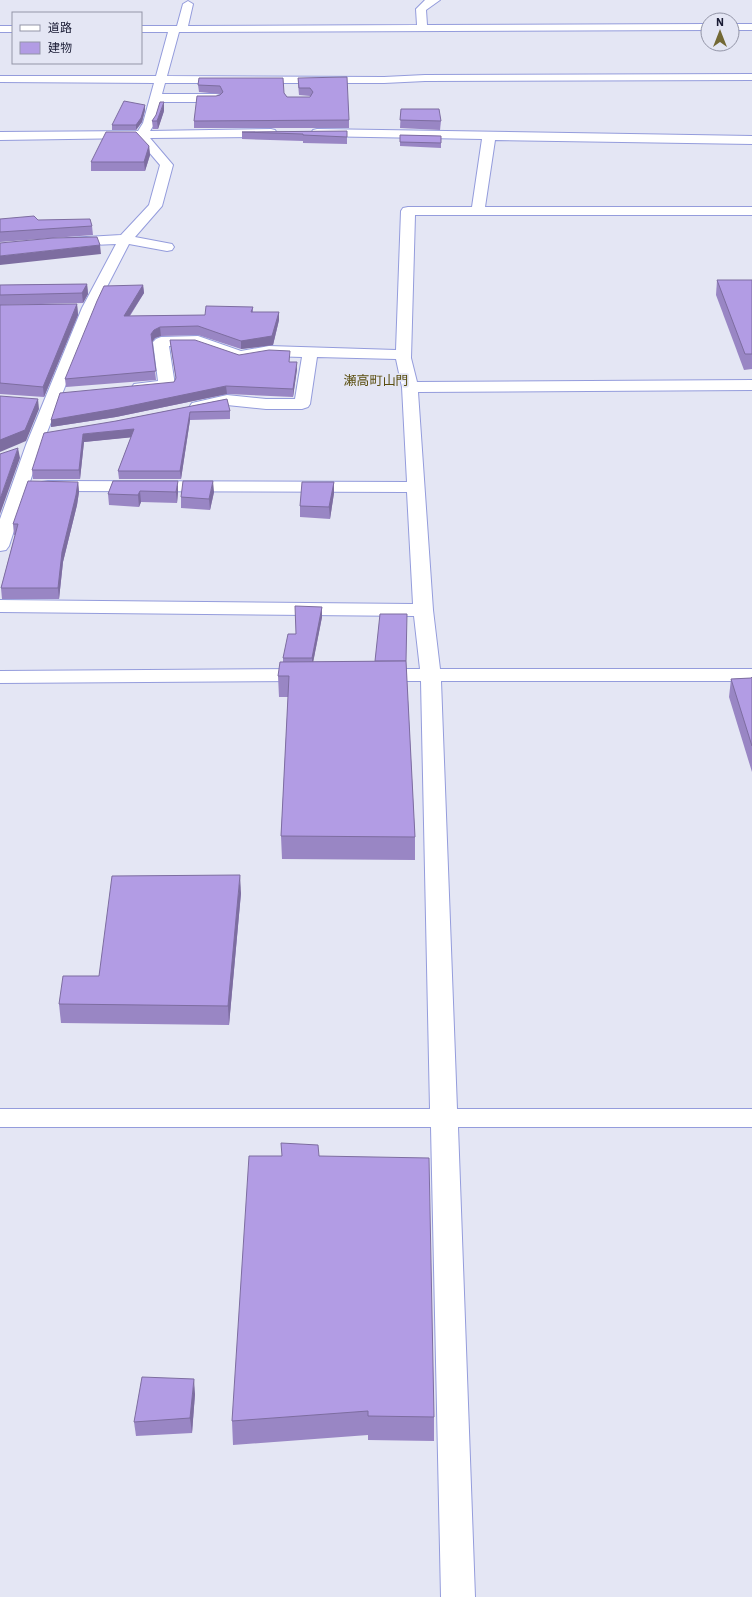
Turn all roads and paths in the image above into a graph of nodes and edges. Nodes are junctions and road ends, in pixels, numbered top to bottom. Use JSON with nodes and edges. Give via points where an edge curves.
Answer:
{"nodes":[{"id":1,"x":435,"y":0,"type":"edge"},
{"id":2,"x":188,"y":4,"type":"dead end"},
{"id":3,"x":422,"y":27,"type":"junction"},
{"id":4,"x":700,"y":27,"type":"edge"},
{"id":5,"x":740,"y":27,"type":"edge"},
{"id":6,"x":752,"y":27,"type":"edge"},
{"id":7,"x":0,"y":29,"type":"edge"},
{"id":8,"x":12,"y":29,"type":"edge"},
{"id":9,"x":142,"y":29,"type":"edge"},
{"id":10,"x":178,"y":29,"type":"junction"},
{"id":11,"x":752,"y":77,"type":"edge"},
{"id":12,"x":0,"y":79,"type":"edge"},
{"id":13,"x":160,"y":80,"type":"junction"},
{"id":14,"x":290,"y":80,"type":"junction"},
{"id":15,"x":291,"y":93,"type":"dead end"},
{"id":16,"x":155,"y":98,"type":"junction"},
{"id":17,"x":216,"y":98,"type":"edge"},
{"id":18,"x":282,"y":134,"type":"edge"},
{"id":19,"x":305,"y":134,"type":"edge"},
{"id":20,"x":141,"y":135,"type":"junction"},
{"id":21,"x":0,"y":136,"type":"edge"},
{"id":22,"x":489,"y":136,"type":"junction"},
{"id":23,"x":752,"y":140,"type":"edge"},
{"id":24,"x":478,"y":211,"type":"junction"},
{"id":25,"x":752,"y":211,"type":"edge"},
{"id":26,"x":125,"y":239,"type":"junction"},
{"id":27,"x":54,"y":242,"type":"edge"},
{"id":28,"x":167,"y":247,"type":"dead end"},
{"id":29,"x":310,"y":353,"type":"junction"},
{"id":30,"x":403,"y":354,"type":"junction"},
{"id":31,"x":752,"y":386,"type":"edge"},
{"id":32,"x":410,"y":388,"type":"junction"},
{"id":33,"x":122,"y":389,"type":"edge"},
{"id":34,"x":182,"y":410,"type":"edge"},
{"id":35,"x":42,"y":438,"type":"junction"},
{"id":36,"x":14,"y":453,"type":"edge"},
{"id":37,"x":21,"y":485,"type":"junction"},
{"id":38,"x":416,"y":487,"type":"junction"},
{"id":39,"x":0,"y":546,"type":"edge"},
{"id":40,"x":0,"y":606,"type":"edge"},
{"id":41,"x":423,"y":610,"type":"junction"},
{"id":42,"x":430,"y":674,"type":"junction"},
{"id":43,"x":327,"y":675,"type":"edge"},
{"id":44,"x":359,"y":675,"type":"edge"},
{"id":45,"x":752,"y":675,"type":"edge"},
{"id":46,"x":0,"y":677,"type":"edge"},
{"id":47,"x":0,"y":1118,"type":"edge"},
{"id":48,"x":443,"y":1118,"type":"junction"},
{"id":49,"x":752,"y":1118,"type":"edge"},
{"id":50,"x":458,"y":1597,"type":"edge"}],
"edges":[{"from":1,"to":3,"type":"street","via":[[421,9]]},
{"from":2,"to":10,"type":"street"},
{"from":3,"to":4,"type":"street"},
{"from":3,"to":10,"type":"street"},
{"from":5,"to":6,"type":"street"},
{"from":7,"to":8,"type":"street"},
{"from":9,"to":10,"type":"street"},
{"from":10,"to":13,"type":"street"},
{"from":11,"to":14,"type":"street"},
{"from":12,"to":13,"type":"street"},
{"from":13,"to":14,"type":"street"},
{"from":13,"to":16,"type":"street"},
{"from":14,"to":15,"type":"street"},
{"from":16,"to":17,"type":"street"},
{"from":16,"to":20,"type":"street","via":[[149,123]]},
{"from":18,"to":20,"type":"street"},
{"from":19,"to":22,"type":"street"},
{"from":20,"to":21,"type":"street"},
{"from":20,"to":26,"type":"street","via":[[168,165],[155,206]]},
{"from":22,"to":23,"type":"street"},
{"from":22,"to":24,"type":"street"},
{"from":24,"to":25,"type":"street"},
{"from":24,"to":30,"type":"street","via":[[408,211]]},
{"from":26,"to":27,"type":"street"},
{"from":26,"to":28,"type":"street"},
{"from":26,"to":35,"type":"street","via":[[81,308]]},
{"from":29,"to":30,"type":"street"},
{"from":29,"to":33,"type":"street","via":[[269,352],[240,356],[198,341],[161,342],[166,385]]},
{"from":29,"to":34,"type":"street","via":[[302,404],[227,400]]},
{"from":30,"to":32,"type":"street"},
{"from":31,"to":32,"type":"street"},
{"from":32,"to":38,"type":"street"},
{"from":35,"to":36,"type":"street"},
{"from":35,"to":37,"type":"street"},
{"from":37,"to":38,"type":"street"},
{"from":37,"to":39,"type":"street"},
{"from":38,"to":41,"type":"street"},
{"from":40,"to":41,"type":"street"},
{"from":41,"to":42,"type":"street"},
{"from":42,"to":44,"type":"street"},
{"from":42,"to":45,"type":"street"},
{"from":42,"to":48,"type":"street"},
{"from":43,"to":46,"type":"street"},
{"from":47,"to":48,"type":"street"},
{"from":48,"to":49,"type":"street"},
{"from":48,"to":50,"type":"street"}]}
